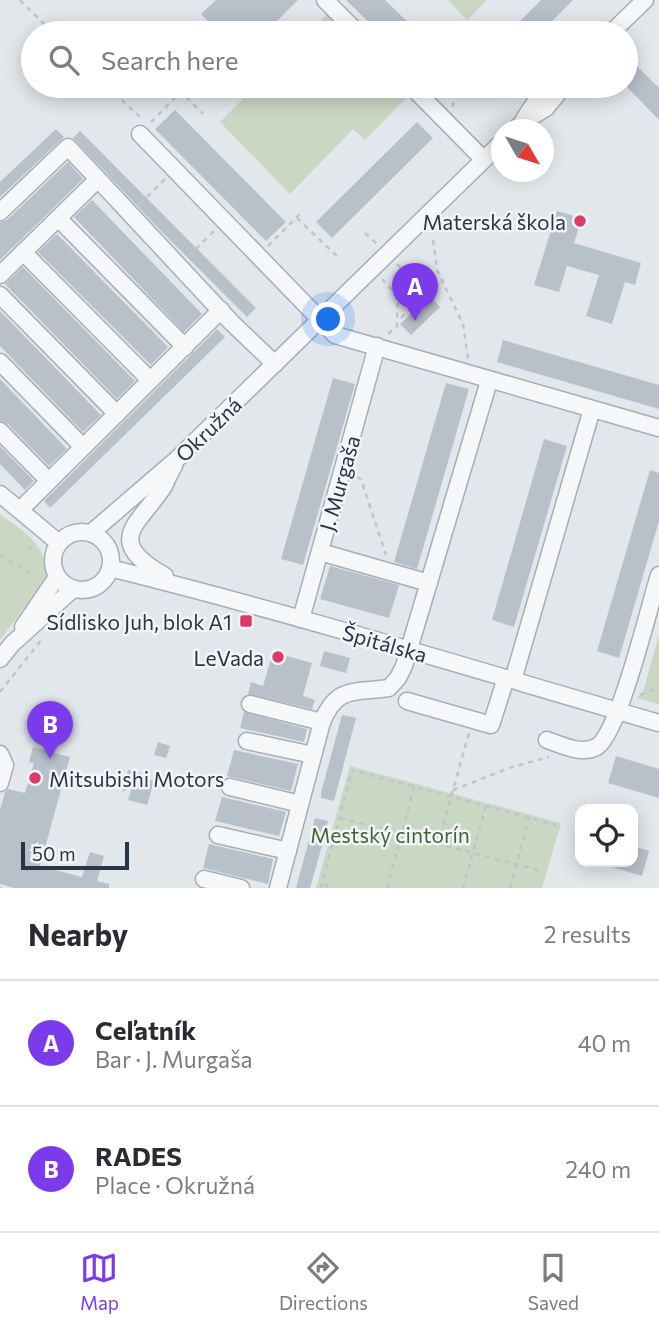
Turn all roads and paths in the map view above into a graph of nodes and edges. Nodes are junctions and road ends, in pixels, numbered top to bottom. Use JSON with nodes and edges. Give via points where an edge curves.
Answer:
{"nodes":[{"id":1,"x":20,"y":0,"type":"edge"},
{"id":2,"x":325,"y":0,"type":"edge"},
{"id":3,"x":645,"y":0,"type":"edge"},
{"id":4,"x":41,"y":21,"type":"edge"},
{"id":5,"x":346,"y":21,"type":"edge"},
{"id":6,"x":623,"y":21,"type":"edge"},
{"id":7,"x":120,"y":98,"type":"edge"},
{"id":8,"x":175,"y":98,"type":"edge"},
{"id":9,"x":187,"y":98,"type":"edge"},
{"id":10,"x":423,"y":98,"type":"edge"},
{"id":11,"x":538,"y":98,"type":"edge"},
{"id":12,"x":554,"y":98,"type":"edge"},
{"id":13,"x":203,"y":114,"type":"dead end"},
{"id":14,"x":524,"y":119,"type":"edge"},
{"id":15,"x":530,"y":119,"type":"edge"},
{"id":16,"x":140,"y":134,"type":"dead end"},
{"id":17,"x":491,"y":152,"type":"edge"},
{"id":18,"x":483,"y":159,"type":"junction"},
{"id":19,"x":174,"y":169,"type":"junction"},
{"id":20,"x":97,"y":180,"type":"junction"},
{"id":21,"x":0,"y":212,"type":"edge"},
{"id":22,"x":130,"y":214,"type":"junction"},
{"id":23,"x":300,"y":214,"type":"dead end"},
{"id":24,"x":58,"y":218,"type":"junction"},
{"id":25,"x":297,"y":218,"type":"junction"},
{"id":26,"x":224,"y":220,"type":"junction"},
{"id":27,"x":365,"y":233,"type":"dead end"},
{"id":28,"x":433,"y":240,"type":"dead end"},
{"id":29,"x":380,"y":247,"type":"dead end"},
{"id":30,"x":23,"y":252,"type":"junction"},
{"id":31,"x":258,"y":256,"type":"junction"},
{"id":32,"x":340,"y":258,"type":"dead end"},
{"id":33,"x":395,"y":262,"type":"dead end"},
{"id":34,"x":179,"y":266,"type":"junction"},
{"id":35,"x":372,"y":269,"type":"junction"},
{"id":36,"x":0,"y":275,"type":"edge"},
{"id":37,"x":0,"y":295,"type":"edge"},
{"id":38,"x":398,"y":296,"type":"junction"},
{"id":39,"x":221,"y":310,"type":"junction"},
{"id":40,"x":320,"y":320,"type":"junction"},
{"id":41,"x":397,"y":322,"type":"junction"},
{"id":42,"x":377,"y":346,"type":"junction"},
{"id":43,"x":185,"y":347,"type":"junction"},
{"id":44,"x":0,"y":362,"type":"edge"},
{"id":45,"x":275,"y":364,"type":"junction"},
{"id":46,"x":470,"y":375,"type":"junction"},
{"id":47,"x":150,"y":380,"type":"junction"},
{"id":48,"x":489,"y":381,"type":"junction"},
{"id":49,"x":592,"y":409,"type":"junction"},
{"id":50,"x":117,"y":414,"type":"junction"},
{"id":51,"x":659,"y":428,"type":"edge"},
{"id":52,"x":0,"y":431,"type":"edge"},
{"id":53,"x":83,"y":447,"type":"junction"},
{"id":54,"x":177,"y":459,"type":"junction"},
{"id":55,"x":343,"y":470,"type":"junction"},
{"id":56,"x":49,"y":481,"type":"junction"},
{"id":57,"x":0,"y":494,"type":"edge"},
{"id":58,"x":20,"y":510,"type":"junction"},
{"id":59,"x":91,"y":533,"type":"junction"},
{"id":60,"x":36,"y":540,"type":"dead end"},
{"id":61,"x":59,"y":543,"type":"junction"},
{"id":62,"x":108,"y":548,"type":"junction"},
{"id":63,"x":27,"y":550,"type":"dead end"},
{"id":64,"x":320,"y":552,"type":"junction"},
{"id":65,"x":0,"y":555,"type":"edge"},
{"id":66,"x":110,"y":568,"type":"junction"},
{"id":67,"x":391,"y":572,"type":"junction"},
{"id":68,"x":34,"y":575,"type":"dead end"},
{"id":69,"x":659,"y":575,"type":"edge"},
{"id":70,"x":57,"y":576,"type":"junction"},
{"id":71,"x":429,"y":583,"type":"junction"},
{"id":72,"x":182,"y":585,"type":"junction"},
{"id":73,"x":73,"y":589,"type":"junction"},
{"id":74,"x":301,"y":619,"type":"junction"},
{"id":75,"x":43,"y":638,"type":"dead end"},
{"id":76,"x":12,"y":644,"type":"junction"},
{"id":77,"x":409,"y":650,"type":"junction"},
{"id":78,"x":0,"y":659,"type":"edge"},
{"id":79,"x":510,"y":679,"type":"junction"},
{"id":80,"x":659,"y":687,"type":"edge"},
{"id":81,"x":0,"y":692,"type":"edge"},
{"id":82,"x":637,"y":698,"type":"dead end"},
{"id":83,"x":407,"y":701,"type":"dead end"},
{"id":84,"x":250,"y":704,"type":"dead end"},
{"id":85,"x":619,"y":711,"type":"junction"},
{"id":86,"x":473,"y":720,"type":"junction"},
{"id":87,"x":322,"y":722,"type":"junction"},
{"id":88,"x":659,"y":723,"type":"edge"},
{"id":89,"x":247,"y":741,"type":"dead end"},
{"id":90,"x":551,"y":742,"type":"joint"},
{"id":91,"x":0,"y":754,"type":"edge"},
{"id":92,"x":313,"y":755,"type":"junction"},
{"id":93,"x":0,"y":783,"type":"edge"},
{"id":94,"x":414,"y":786,"type":"junction"},
{"id":95,"x":230,"y":787,"type":"dead end"},
{"id":96,"x":453,"y":790,"type":"junction"},
{"id":97,"x":451,"y":797,"type":"junction"},
{"id":98,"x":300,"y":803,"type":"junction"},
{"id":99,"x":486,"y":806,"type":"junction"},
{"id":100,"x":528,"y":817,"type":"junction"},
{"id":101,"x":340,"y":818,"type":"junction"},
{"id":102,"x":556,"y":825,"type":"dead end"},
{"id":103,"x":402,"y":834,"type":"junction"},
{"id":104,"x":218,"y":835,"type":"dead end"},
{"id":105,"x":438,"y":844,"type":"junction"},
{"id":106,"x":288,"y":851,"type":"junction"},
{"id":107,"x":473,"y":853,"type":"junction"},
{"id":108,"x":516,"y":864,"type":"junction"},
{"id":109,"x":542,"y":871,"type":"dead end"},
{"id":110,"x":204,"y":878,"type":"dead end"},
{"id":111,"x":322,"y":886,"type":"edge"},
{"id":112,"x":241,"y":888,"type":"edge"},
{"id":113,"x":278,"y":888,"type":"edge"},
{"id":114,"x":334,"y":888,"type":"edge"},
{"id":115,"x":387,"y":888,"type":"edge"},
{"id":116,"x":463,"y":888,"type":"edge"},
{"id":117,"x":510,"y":888,"type":"edge"}],
"edges":[{"from":1,"to":4,"type":"path"},
{"from":2,"to":5,"type":"street"},
{"from":3,"to":6,"type":"street"},
{"from":7,"to":8,"type":"path","via":[[148,125]]},
{"from":9,"to":13,"type":"path"},
{"from":10,"to":18,"type":"street"},
{"from":11,"to":14,"type":"street"},
{"from":12,"to":15,"type":"street"},
{"from":16,"to":19,"type":"street"},
{"from":17,"to":18,"type":"street","name":"Okružná"},
{"from":18,"to":35,"type":"street","name":"Okružná"},
{"from":19,"to":22,"type":"path"},
{"from":19,"to":26,"type":"street"},
{"from":20,"to":21,"type":"street","via":[[68,147]]},
{"from":20,"to":22,"type":"street"},
{"from":20,"to":24,"type":"street"},
{"from":22,"to":34,"type":"street"},
{"from":23,"to":25,"type":"path"},
{"from":24,"to":30,"type":"street"},
{"from":24,"to":43,"type":"street"},
{"from":25,"to":31,"type":"path"},
{"from":25,"to":32,"type":"path"},
{"from":26,"to":31,"type":"street"},
{"from":26,"to":34,"type":"path"},
{"from":27,"to":29,"type":"path"},
{"from":28,"to":46,"type":"path","via":[[437,270],[463,324]]},
{"from":30,"to":36,"type":"street"},
{"from":30,"to":47,"type":"street"},
{"from":31,"to":40,"type":"street"},
{"from":33,"to":38,"type":"path","via":[[414,281]]},
{"from":34,"to":39,"type":"street"},
{"from":35,"to":38,"type":"path"},
{"from":35,"to":40,"type":"street","name":"Okružná"},
{"from":37,"to":50,"type":"street"},
{"from":38,"to":41,"type":"path"},
{"from":38,"to":41,"type":"path","via":[[410,309]]},
{"from":39,"to":43,"type":"street"},
{"from":39,"to":45,"type":"street"},
{"from":40,"to":42,"type":"street","via":[[335,335]]},
{"from":40,"to":45,"type":"street","name":"Okružná"},
{"from":41,"to":42,"type":"path"},
{"from":42,"to":46,"type":"street"},
{"from":42,"to":55,"type":"street","name":"J. Murgaša"},
{"from":43,"to":47,"type":"street"},
{"from":44,"to":53,"type":"street"},
{"from":45,"to":54,"type":"street","name":"Okružná"},
{"from":46,"to":48,"type":"street"},
{"from":47,"to":50,"type":"street"},
{"from":48,"to":49,"type":"street"},
{"from":48,"to":71,"type":"street"},
{"from":49,"to":51,"type":"street"},
{"from":49,"to":79,"type":"street"},
{"from":50,"to":53,"type":"street"},
{"from":52,"to":56,"type":"street"},
{"from":53,"to":56,"type":"street"},
{"from":54,"to":59,"type":"street","name":"Okružná"},
{"from":54,"to":62,"type":"street"},
{"from":54,"to":72,"type":"street","via":[[163,487],[134,524],[131,541],[143,561]]},
{"from":55,"to":64,"type":"street","name":"J. Murgaša"},
{"from":55,"to":67,"type":"path","via":[[360,479]]},
{"from":56,"to":58,"type":"street"},
{"from":57,"to":58,"type":"street"},
{"from":58,"to":61,"type":"street"},
{"from":59,"to":61,"type":"street","via":[[74,533]]},
{"from":59,"to":62,"type":"street"},
{"from":60,"to":63,"type":"path"},
{"from":61,"to":70,"type":"street","via":[[53,559]]},
{"from":62,"to":66,"type":"street"},
{"from":64,"to":67,"type":"street"},
{"from":64,"to":74,"type":"street","name":"J. Murgaša"},
{"from":65,"to":68,"type":"path"},
{"from":66,"to":72,"type":"street","name":"Špitálska"},
{"from":66,"to":73,"type":"street","via":[[95,587]]},
{"from":67,"to":71,"type":"street"},
{"from":69,"to":85,"type":"street"},
{"from":70,"to":73,"type":"street"},
{"from":70,"to":76,"type":"street"},
{"from":71,"to":77,"type":"street"},
{"from":72,"to":74,"type":"street","name":"Špitálska"},
{"from":73,"to":76,"type":"street"},
{"from":74,"to":77,"type":"street","name":"Špitálska"},
{"from":75,"to":81,"type":"path"},
{"from":76,"to":78,"type":"street"},
{"from":77,"to":79,"type":"street","name":"Špitálska"},
{"from":77,"to":87,"type":"street","via":[[398,678],[388,688],[339,696],[328,706]]},
{"from":79,"to":85,"type":"street","name":"Špitálska"},
{"from":79,"to":86,"type":"street","via":[[491,725]]},
{"from":80,"to":82,"type":"path"},
{"from":83,"to":86,"type":"street"},
{"from":84,"to":87,"type":"street"},
{"from":85,"to":88,"type":"street","name":"Špitálska"},
{"from":85,"to":90,"type":"street","via":[[597,746],[582,751]]},
{"from":86,"to":96,"type":"path"},
{"from":87,"to":92,"type":"street"},
{"from":89,"to":92,"type":"street"},
{"from":90,"to":96,"type":"path","via":[[549,757]]},
{"from":91,"to":93,"type":"street","via":[[5,765]]},
{"from":92,"to":98,"type":"street"},
{"from":94,"to":97,"type":"path"},
{"from":94,"to":101,"type":"path","via":[[352,770]]},
{"from":94,"to":103,"type":"path"},
{"from":95,"to":98,"type":"street"},
{"from":96,"to":97,"type":"path"},
{"from":97,"to":99,"type":"path"},
{"from":97,"to":105,"type":"path"},
{"from":98,"to":106,"type":"street"},
{"from":99,"to":100,"type":"path"},
{"from":99,"to":107,"type":"path"},
{"from":100,"to":102,"type":"path"},
{"from":100,"to":108,"type":"path"},
{"from":101,"to":103,"type":"path"},
{"from":101,"to":111,"type":"path"},
{"from":103,"to":105,"type":"path"},
{"from":103,"to":115,"type":"path"},
{"from":104,"to":106,"type":"street"},
{"from":105,"to":107,"type":"path"},
{"from":106,"to":113,"type":"street"},
{"from":107,"to":108,"type":"path"},
{"from":107,"to":116,"type":"path"},
{"from":108,"to":109,"type":"path"},
{"from":108,"to":117,"type":"path"},
{"from":110,"to":112,"type":"street"},
{"from":111,"to":114,"type":"path"}]}
